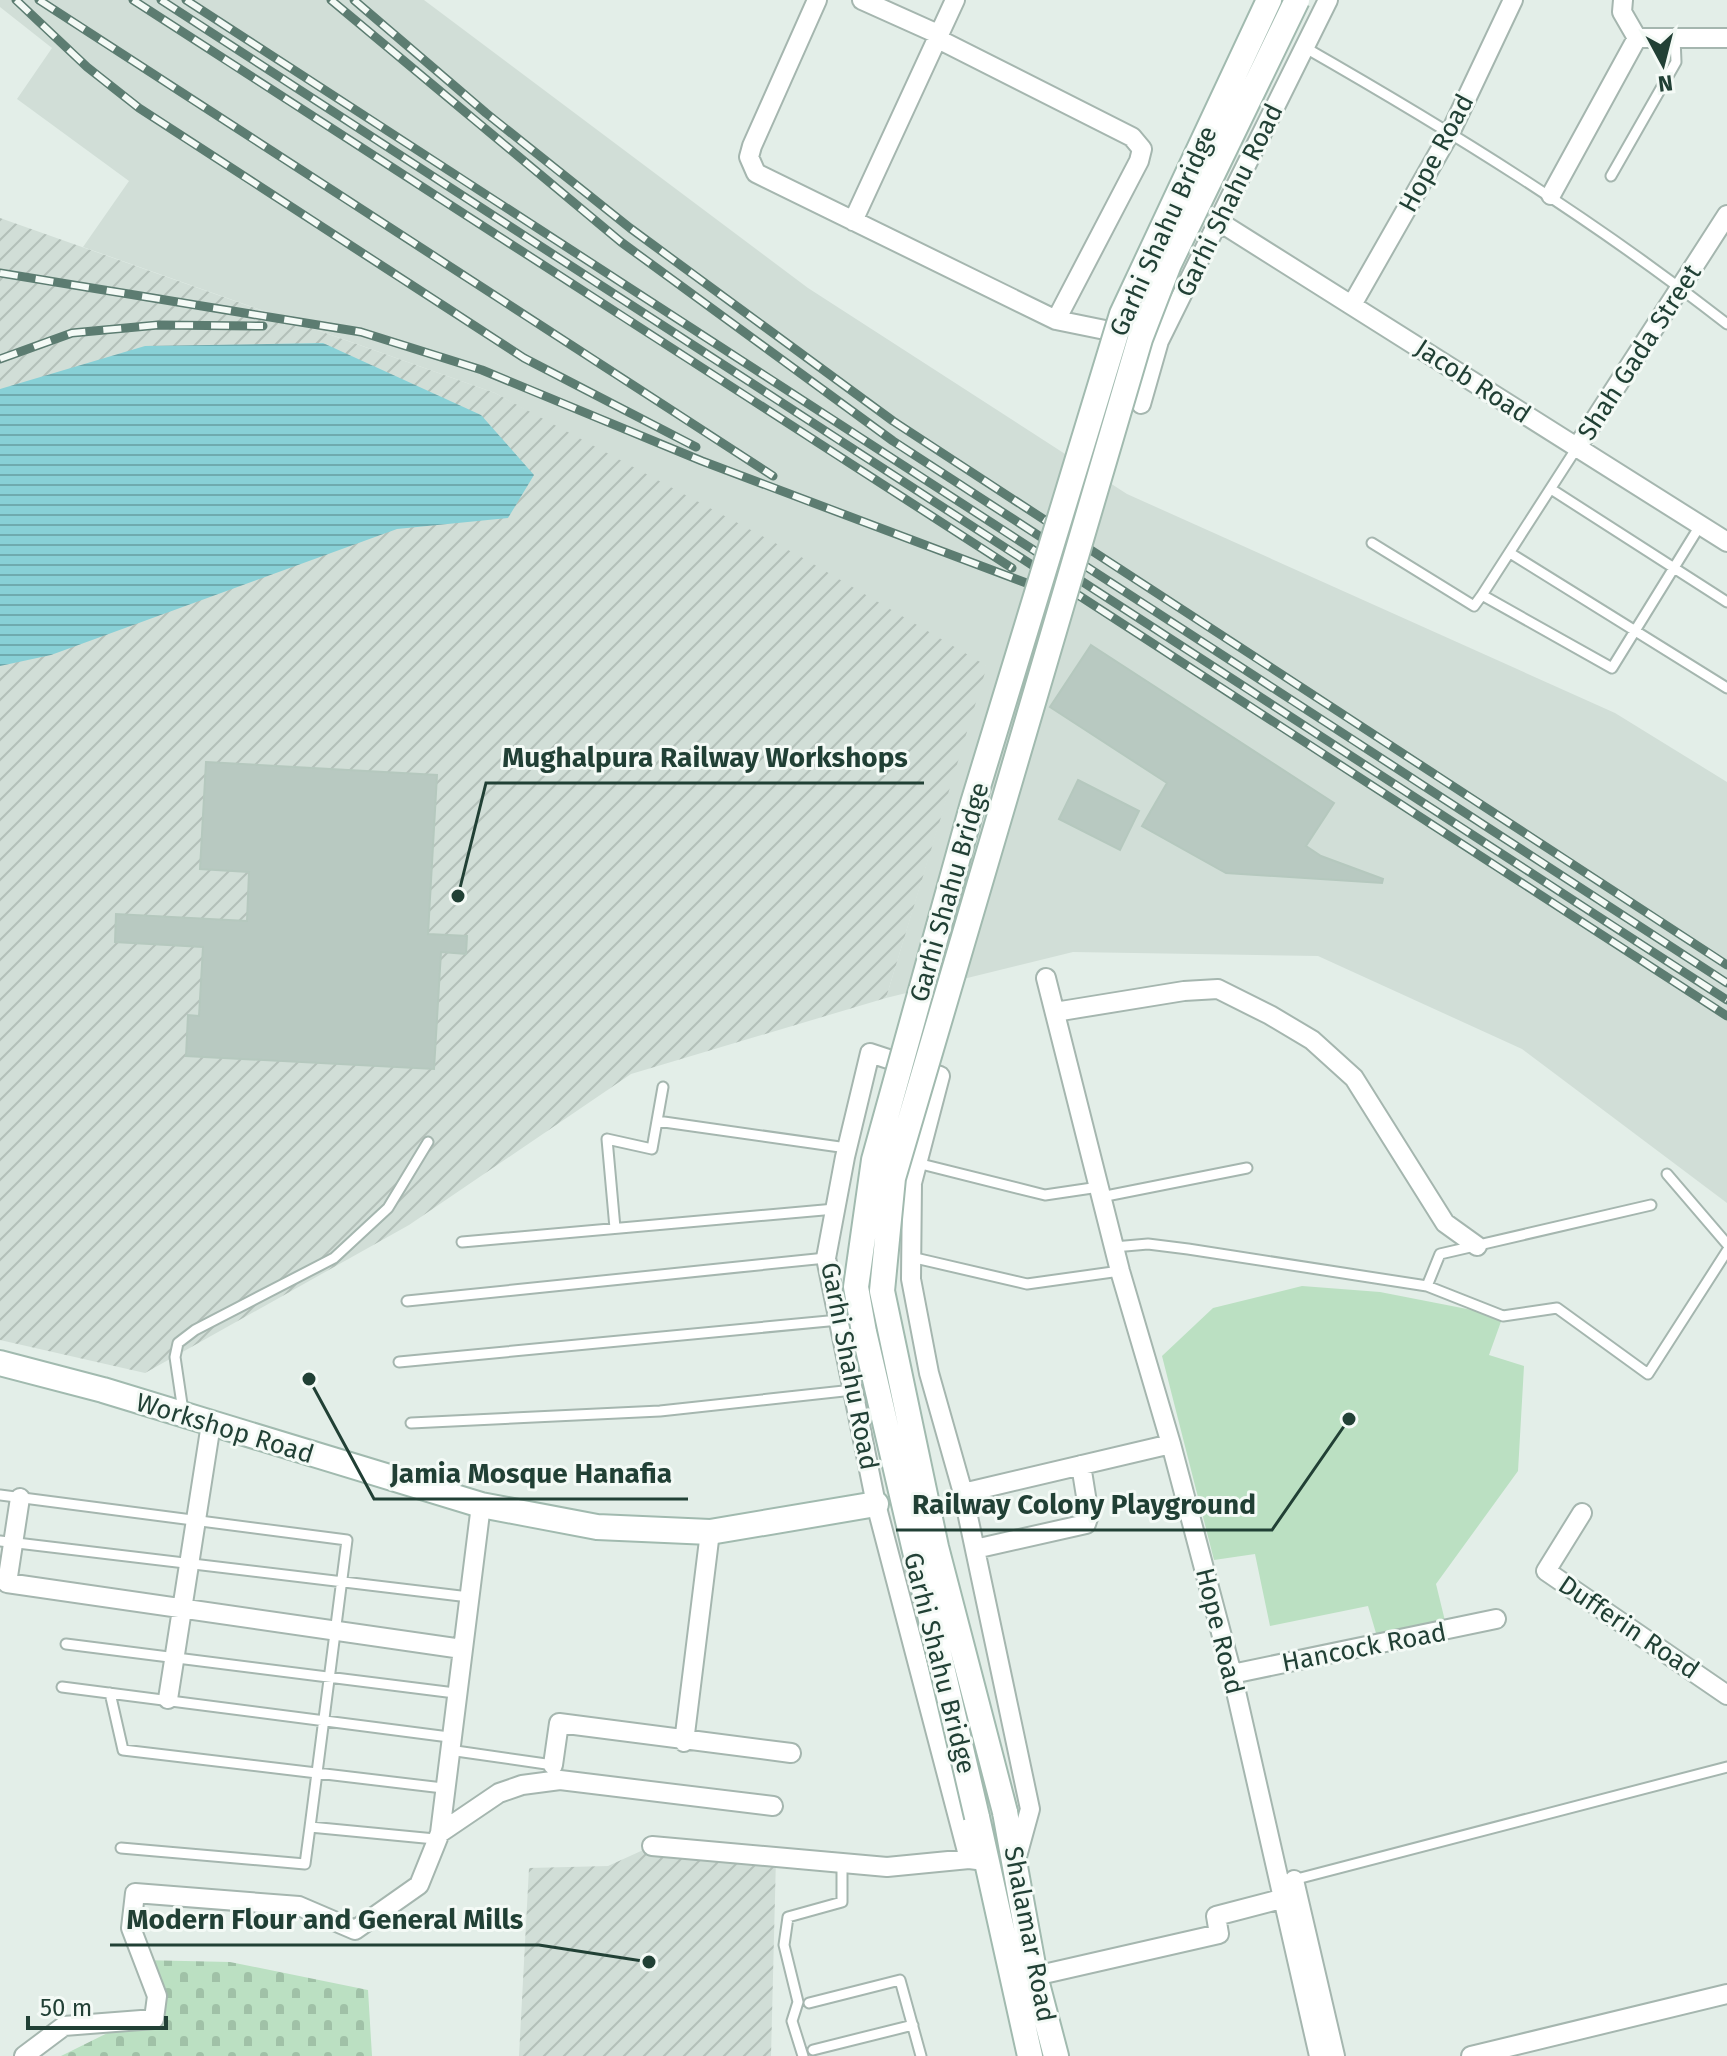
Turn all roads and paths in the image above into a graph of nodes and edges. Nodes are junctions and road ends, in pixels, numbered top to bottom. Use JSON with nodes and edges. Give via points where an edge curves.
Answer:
{"nodes":[{"id":1,"x":817,"y":0,"type":"edge"},
{"id":2,"x":862,"y":0,"type":"edge"},
{"id":3,"x":955,"y":0,"type":"edge"},
{"id":4,"x":1269,"y":0,"type":"edge"},
{"id":5,"x":1297,"y":0,"type":"edge"},
{"id":6,"x":1328,"y":0,"type":"edge"},
{"id":7,"x":1513,"y":0,"type":"edge"},
{"id":8,"x":1623,"y":0,"type":"edge"},
{"id":9,"x":939,"y":37,"type":"junction"},
{"id":10,"x":1637,"y":38,"type":"junction"},
{"id":11,"x":1675,"y":38,"type":"junction"},
{"id":12,"x":1727,"y":38,"type":"edge"},
{"id":13,"x":1304,"y":47,"type":"junction"},
{"id":14,"x":1451,"y":131,"type":"junction"},
{"id":15,"x":1611,"y":176,"type":"dead end"},
{"id":16,"x":1551,"y":195,"type":"junction"},
{"id":17,"x":1727,"y":215,"type":"edge"},
{"id":18,"x":853,"y":221,"type":"junction"},
{"id":19,"x":1218,"y":221,"type":"junction"},
{"id":20,"x":1681,"y":288,"type":"junction"},
{"id":21,"x":1353,"y":303,"type":"junction"},
{"id":22,"x":1056,"y":320,"type":"junction"},
{"id":23,"x":1727,"y":324,"type":"edge"},
{"id":24,"x":1159,"y":341,"type":"junction"},
{"id":25,"x":1141,"y":404,"type":"dead end"},
{"id":26,"x":1576,"y":449,"type":"junction"},
{"id":27,"x":1551,"y":489,"type":"junction"},
{"id":28,"x":1701,"y":524,"type":"junction"},
{"id":29,"x":1727,"y":542,"type":"edge"},
{"id":30,"x":1372,"y":543,"type":"dead end"},
{"id":31,"x":1510,"y":553,"type":"junction"},
{"id":32,"x":1674,"y":568,"type":"junction"},
{"id":33,"x":1482,"y":595,"type":"junction"},
{"id":34,"x":1727,"y":602,"type":"edge"},
{"id":35,"x":1635,"y":631,"type":"junction"},
{"id":36,"x":1727,"y":688,"type":"edge"},
{"id":37,"x":1046,"y":978,"type":"dead end"},
{"id":38,"x":1055,"y":1012,"type":"junction"},
{"id":39,"x":663,"y":1087,"type":"dead end"},
{"id":40,"x":657,"y":1121,"type":"junction"},
{"id":41,"x":428,"y":1142,"type":"dead end"},
{"id":42,"x":847,"y":1148,"type":"junction"},
{"id":43,"x":917,"y":1163,"type":"junction"},
{"id":44,"x":1247,"y":1168,"type":"dead end"},
{"id":45,"x":1667,"y":1174,"type":"dead end"},
{"id":46,"x":1100,"y":1192,"type":"junction"},
{"id":47,"x":1651,"y":1205,"type":"dead end"},
{"id":48,"x":835,"y":1209,"type":"junction"},
{"id":49,"x":615,"y":1228,"type":"junction"},
{"id":50,"x":462,"y":1242,"type":"dead end"},
{"id":51,"x":1727,"y":1244,"type":"edge"},
{"id":52,"x":1477,"y":1246,"type":"junction"},
{"id":53,"x":1114,"y":1247,"type":"junction"},
{"id":54,"x":1727,"y":1251,"type":"edge"},
{"id":55,"x":910,"y":1256,"type":"junction"},
{"id":56,"x":826,"y":1258,"type":"junction"},
{"id":57,"x":1120,"y":1271,"type":"junction"},
{"id":58,"x":1427,"y":1286,"type":"junction"},
{"id":59,"x":407,"y":1301,"type":"dead end"},
{"id":60,"x":839,"y":1320,"type":"junction"},
{"id":61,"x":399,"y":1362,"type":"dead end"},
{"id":62,"x":0,"y":1363,"type":"edge"},
{"id":63,"x":853,"y":1390,"type":"junction"},
{"id":64,"x":184,"y":1415,"type":"junction"},
{"id":65,"x":411,"y":1423,"type":"dead end"},
{"id":66,"x":211,"y":1424,"type":"junction"},
{"id":67,"x":1171,"y":1444,"type":"junction"},
{"id":68,"x":1081,"y":1465,"type":"junction"},
{"id":69,"x":963,"y":1493,"type":"junction"},
{"id":70,"x":0,"y":1495,"type":"edge"},
{"id":71,"x":20,"y":1498,"type":"junction"},
{"id":72,"x":876,"y":1504,"type":"junction"},
{"id":73,"x":481,"y":1505,"type":"junction"},
{"id":74,"x":1582,"y":1513,"type":"dead end"},
{"id":75,"x":198,"y":1519,"type":"junction"},
{"id":76,"x":710,"y":1532,"type":"junction"},
{"id":77,"x":6,"y":1542,"type":"edge"},
{"id":78,"x":975,"y":1549,"type":"junction"},
{"id":79,"x":191,"y":1564,"type":"junction"},
{"id":80,"x":341,"y":1582,"type":"junction"},
{"id":81,"x":469,"y":1597,"type":"junction"},
{"id":82,"x":183,"y":1608,"type":"junction"},
{"id":83,"x":1496,"y":1619,"type":"dead end"},
{"id":84,"x":335,"y":1631,"type":"junction"},
{"id":85,"x":66,"y":1644,"type":"dead end"},
{"id":86,"x":462,"y":1649,"type":"junction"},
{"id":87,"x":175,"y":1658,"type":"junction"},
{"id":88,"x":1232,"y":1674,"type":"junction"},
{"id":89,"x":329,"y":1677,"type":"junction"},
{"id":90,"x":62,"y":1687,"type":"dead end"},
{"id":91,"x":110,"y":1693,"type":"junction"},
{"id":92,"x":455,"y":1693,"type":"junction"},
{"id":93,"x":1727,"y":1695,"type":"edge"},
{"id":94,"x":168,"y":1699,"type":"junction"},
{"id":95,"x":324,"y":1720,"type":"junction"},
{"id":96,"x":684,"y":1742,"type":"junction"},
{"id":97,"x":449,"y":1743,"type":"junction"},
{"id":98,"x":791,"y":1753,"type":"dead end"},
{"id":99,"x":553,"y":1765,"type":"joint"},
{"id":100,"x":1727,"y":1767,"type":"edge"},
{"id":101,"x":317,"y":1773,"type":"junction"},
{"id":102,"x":443,"y":1788,"type":"junction"},
{"id":103,"x":773,"y":1806,"type":"dead end"},
{"id":104,"x":1005,"y":1812,"type":"joint"},
{"id":105,"x":977,"y":1817,"type":"joint"},
{"id":106,"x":310,"y":1827,"type":"junction"},
{"id":107,"x":437,"y":1836,"type":"junction"},
{"id":108,"x":652,"y":1846,"type":"dead end"},
{"id":109,"x":121,"y":1848,"type":"dead end"},
{"id":110,"x":977,"y":1860,"type":"junction"},
{"id":111,"x":1016,"y":1860,"type":"junction"},
{"id":112,"x":842,"y":1863,"type":"junction"},
{"id":113,"x":1285,"y":1887,"type":"junction"},
{"id":114,"x":1035,"y":1976,"type":"junction"},
{"id":115,"x":1727,"y":1994,"type":"edge"},
{"id":116,"x":809,"y":2003,"type":"dead end"},
{"id":117,"x":913,"y":2025,"type":"junction"},
{"id":118,"x":813,"y":2050,"type":"dead end"},
{"id":119,"x":24,"y":2056,"type":"edge"},
{"id":120,"x":803,"y":2056,"type":"edge"},
{"id":121,"x":921,"y":2056,"type":"edge"},
{"id":122,"x":1030,"y":2056,"type":"edge"},
{"id":123,"x":1056,"y":2056,"type":"edge"},
{"id":124,"x":1319,"y":2056,"type":"edge"},
{"id":125,"x":1335,"y":2056,"type":"edge"},
{"id":126,"x":1471,"y":2056,"type":"edge"}],
"edges":[{"from":1,"to":18,"type":"street","via":[[752,146],[751,167]]},
{"from":2,"to":9,"type":"street"},
{"from":3,"to":9,"type":"street"},
{"from":4,"to":105,"type":"main road","name":"Garhi Shahu Bridge","bridge":true,"via":[[1122,314],[973,803],[874,1160],[856,1287],[887,1445]]},
{"from":5,"to":104,"type":"main road","name":"Garhi Shahu Bridge","bridge":true,"via":[[1169,264],[1140,339],[893,1178],[882,1291],[936,1547]]},
{"from":6,"to":13,"type":"street","name":"Garhi Shahu Road"},
{"from":7,"to":14,"type":"street","name":"Hope Road"},
{"from":8,"to":10,"type":"street","via":[[1622,12]]},
{"from":9,"to":18,"type":"street"},
{"from":9,"to":22,"type":"street","via":[[1132,137],[1142,149]]},
{"from":10,"to":11,"type":"street"},
{"from":10,"to":16,"type":"street"},
{"from":11,"to":12,"type":"street"},
{"from":11,"to":15,"type":"lane","via":[[1676,62]]},
{"from":13,"to":14,"type":"lane"},
{"from":13,"to":19,"type":"street","name":"Garhi Shahu Road"},
{"from":14,"to":16,"type":"lane"},
{"from":14,"to":21,"type":"street","name":"Hope Road"},
{"from":16,"to":20,"type":"lane"},
{"from":17,"to":20,"type":"street","name":"Shah Gada Street"},
{"from":18,"to":22,"type":"street"},
{"from":19,"to":21,"type":"street","name":"Jacob Road"},
{"from":19,"to":24,"type":"street","name":"Garhi Shahu Road"},
{"from":20,"to":23,"type":"lane"},
{"from":20,"to":26,"type":"street","name":"Shah Gada Street"},
{"from":21,"to":26,"type":"street","name":"Jacob Road"},
{"from":22,"to":24,"type":"street"},
{"from":24,"to":25,"type":"street","name":"Garhi Shahu Road"},
{"from":26,"to":27,"type":"lane"},
{"from":26,"to":28,"type":"street","name":"Jacob Road"},
{"from":27,"to":31,"type":"lane"},
{"from":27,"to":32,"type":"lane"},
{"from":28,"to":29,"type":"street","name":"Jacob Road"},
{"from":28,"to":32,"type":"lane"},
{"from":30,"to":33,"type":"lane","via":[[1474,606]]},
{"from":31,"to":33,"type":"lane"},
{"from":31,"to":35,"type":"lane"},
{"from":32,"to":34,"type":"lane"},
{"from":32,"to":35,"type":"lane"},
{"from":33,"to":35,"type":"lane","via":[[1612,668]]},
{"from":35,"to":36,"type":"lane"},
{"from":37,"to":38,"type":"street","name":"Hope Road"},
{"from":38,"to":46,"type":"street","name":"Hope Road"},
{"from":38,"to":52,"type":"street","via":[[1218,989],[1270,1015],[1312,1040],[1354,1078],[1445,1223]]},
{"from":39,"to":40,"type":"lane"},
{"from":40,"to":42,"type":"lane"},
{"from":40,"to":49,"type":"lane","via":[[652,1149],[607,1139]]},
{"from":41,"to":64,"type":"lane","via":[[388,1208],[334,1258],[178,1343],[175,1357]]},
{"from":42,"to":43,"type":"street","name":"Garhi Shahu Road","via":[[870,1053],[940,1076]]},
{"from":42,"to":48,"type":"street","name":"Garhi Shahu Road"},
{"from":43,"to":46,"type":"lane","via":[[1045,1195]]},
{"from":43,"to":55,"type":"street","name":"Garhi Shahu Road"},
{"from":44,"to":46,"type":"lane"},
{"from":45,"to":51,"type":"lane"},
{"from":46,"to":53,"type":"street","name":"Hope Road"},
{"from":47,"to":52,"type":"lane"},
{"from":48,"to":49,"type":"lane"},
{"from":48,"to":56,"type":"street","name":"Garhi Shahu Road"},
{"from":49,"to":50,"type":"lane"},
{"from":52,"to":58,"type":"lane","via":[[1440,1254]]},
{"from":53,"to":57,"type":"street","name":"Hope Road"},
{"from":53,"to":58,"type":"lane","via":[[1148,1244]]},
{"from":54,"to":58,"type":"lane","via":[[1648,1374],[1557,1308],[1503,1316]]},
{"from":55,"to":57,"type":"lane","via":[[1027,1284]]},
{"from":55,"to":69,"type":"street","name":"Garhi Shahu Road","via":[[929,1373]]},
{"from":56,"to":59,"type":"lane"},
{"from":56,"to":60,"type":"street","name":"Garhi Shahu Road"},
{"from":57,"to":67,"type":"street","name":"Hope Road"},
{"from":60,"to":61,"type":"lane"},
{"from":60,"to":63,"type":"street","name":"Garhi Shahu Road"},
{"from":62,"to":64,"type":"main road","name":"Workshop Road"},
{"from":63,"to":65,"type":"lane","via":[[660,1411]]},
{"from":63,"to":72,"type":"street","name":"Garhi Shahu Road"},
{"from":64,"to":66,"type":"main road","name":"Workshop Road"},
{"from":66,"to":73,"type":"main road","name":"Workshop Road"},
{"from":66,"to":75,"type":"street"},
{"from":67,"to":68,"type":"street"},
{"from":67,"to":88,"type":"street","name":"Hope Road"},
{"from":68,"to":69,"type":"street"},
{"from":68,"to":78,"type":"street","via":[[1086,1524]]},
{"from":69,"to":78,"type":"street","name":"Garhi Shahu Road"},
{"from":70,"to":71,"type":"lane"},
{"from":71,"to":75,"type":"lane"},
{"from":71,"to":77,"type":"street"},
{"from":72,"to":76,"type":"main road","name":"Workshop Road"},
{"from":72,"to":110,"type":"street","name":"Garhi Shahu Road"},
{"from":73,"to":76,"type":"main road","name":"Workshop Road","via":[[597,1527]]},
{"from":73,"to":81,"type":"street"},
{"from":74,"to":93,"type":"street","name":"Dufferin Road","via":[[1546,1571]]},
{"from":75,"to":79,"type":"street"},
{"from":75,"to":80,"type":"lane","via":[[347,1540]]},
{"from":76,"to":96,"type":"street"},
{"from":77,"to":79,"type":"lane"},
{"from":77,"to":82,"type":"street","via":[[7,1583]]},
{"from":78,"to":111,"type":"street","name":"Garhi Shahu Road","via":[[1030,1809]]},
{"from":79,"to":80,"type":"lane"},
{"from":79,"to":82,"type":"street"},
{"from":80,"to":81,"type":"lane"},
{"from":80,"to":84,"type":"lane"},
{"from":81,"to":86,"type":"street"},
{"from":82,"to":84,"type":"street"},
{"from":82,"to":87,"type":"street"},
{"from":83,"to":88,"type":"street","name":"Hancock Road"},
{"from":84,"to":86,"type":"street"},
{"from":84,"to":89,"type":"lane"},
{"from":85,"to":87,"type":"lane"},
{"from":86,"to":92,"type":"street"},
{"from":87,"to":89,"type":"lane"},
{"from":87,"to":94,"type":"street"},
{"from":88,"to":113,"type":"street","name":"Hope Road"},
{"from":89,"to":92,"type":"lane"},
{"from":89,"to":95,"type":"lane"},
{"from":90,"to":91,"type":"lane"},
{"from":91,"to":94,"type":"lane"},
{"from":91,"to":101,"type":"lane","via":[[123,1750]]},
{"from":92,"to":97,"type":"street"},
{"from":94,"to":95,"type":"lane"},
{"from":95,"to":97,"type":"lane"},
{"from":95,"to":101,"type":"lane"},
{"from":96,"to":98,"type":"street"},
{"from":96,"to":99,"type":"street","via":[[559,1723]]},
{"from":97,"to":99,"type":"lane"},
{"from":97,"to":102,"type":"street"},
{"from":100,"to":113,"type":"lane"},
{"from":101,"to":102,"type":"lane"},
{"from":101,"to":106,"type":"lane"},
{"from":102,"to":107,"type":"street"},
{"from":103,"to":107,"type":"street","via":[[560,1780],[499,1793]]},
{"from":104,"to":111,"type":"main road","name":"Shalamar Road"},
{"from":105,"to":110,"type":"main road","name":"Shalamar Road"},
{"from":106,"to":107,"type":"lane"},
{"from":106,"to":109,"type":"lane","via":[[305,1864]]},
{"from":107,"to":119,"type":"street","via":[[419,1885],[355,1930],[299,1906],[135,1893],[131,1928],[157,1996],[154,2019],[64,2026]]},
{"from":108,"to":112,"type":"street"},
{"from":110,"to":112,"type":"street","via":[[887,1867]]},
{"from":110,"to":122,"type":"main road","name":"Shalamar Road"},
{"from":111,"to":114,"type":"main road","name":"Shalamar Road"},
{"from":112,"to":120,"type":"lane","via":[[842,1902],[788,1917],[784,1945],[798,2002],[792,2021]]},
{"from":113,"to":114,"type":"street","via":[[1216,1916],[1219,1934]]},
{"from":113,"to":124,"type":"street","name":"Hope Road"},
{"from":113,"to":125,"type":"street"},
{"from":114,"to":123,"type":"main road","name":"Shalamar Road"},
{"from":115,"to":126,"type":"street"},
{"from":116,"to":117,"type":"lane","via":[[900,1980]]},
{"from":117,"to":118,"type":"lane"},
{"from":117,"to":121,"type":"lane"}]}
